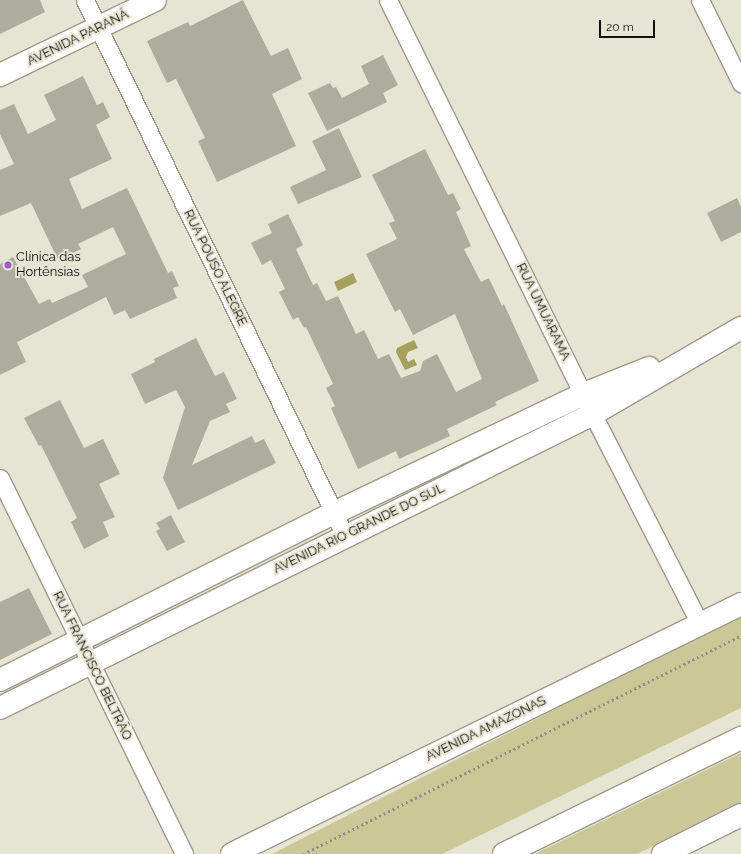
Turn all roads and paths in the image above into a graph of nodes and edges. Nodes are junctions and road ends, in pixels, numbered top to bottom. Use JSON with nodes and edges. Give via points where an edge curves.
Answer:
{"nodes":[{"id":1,"x":85,"y":0,"type":"edge"},
{"id":2,"x":155,"y":0,"type":"edge"},
{"id":3,"x":388,"y":0,"type":"edge"},
{"id":4,"x":700,"y":0,"type":"edge"},
{"id":5,"x":99,"y":28,"type":"junction"},
{"id":6,"x":0,"y":75,"type":"edge"},
{"id":7,"x":741,"y":83,"type":"edge"},
{"id":8,"x":741,"y":328,"type":"edge"},
{"id":9,"x":714,"y":342,"type":"junction"},
{"id":10,"x":584,"y":394,"type":"junction"},
{"id":11,"x":593,"y":414,"type":"junction"},
{"id":12,"x":0,"y":478,"type":"edge"},
{"id":13,"x":334,"y":513,"type":"junction"},
{"id":14,"x":345,"y":536,"type":"junction"},
{"id":15,"x":741,"y":604,"type":"edge"},
{"id":16,"x":700,"y":624,"type":"junction"},
{"id":17,"x":741,"y":636,"type":"edge"},
{"id":18,"x":79,"y":640,"type":"junction"},
{"id":19,"x":91,"y":663,"type":"junction"},
{"id":20,"x":0,"y":680,"type":"edge"},
{"id":21,"x":0,"y":708,"type":"edge"},
{"id":22,"x":741,"y":738,"type":"edge"},
{"id":23,"x":741,"y":815,"type":"edge"},
{"id":24,"x":184,"y":854,"type":"edge"},
{"id":25,"x":232,"y":854,"type":"edge"},
{"id":26,"x":303,"y":854,"type":"edge"},
{"id":27,"x":504,"y":854,"type":"edge"},
{"id":28,"x":663,"y":854,"type":"edge"}],
"edges":[{"from":1,"to":5,"type":"street","name":"RUA POUSO ALEGRE"},
{"from":2,"to":5,"type":"main road","name":"AVENIDA PARANÁ"},
{"from":3,"to":10,"type":"street","name":"RUA UMUARAMA"},
{"from":4,"to":7,"type":"street"},
{"from":5,"to":6,"type":"main road","name":"AVENIDA PARANÁ"},
{"from":5,"to":13,"type":"street","name":"RUA POUSO ALEGRE"},
{"from":8,"to":9,"type":"main road","name":"AVENIDA RIO GRANDE DO SUL"},
{"from":9,"to":10,"type":"main road","name":"AVENIDA RIO GRANDE DO SUL"},
{"from":9,"to":11,"type":"main road","name":"AVENIDA RIO GRANDE DO SUL"},
{"from":10,"to":11,"type":"street","name":"RUA UMUARAMA"},
{"from":10,"to":13,"type":"main road","name":"AVENIDA RIO GRANDE DO SUL"},
{"from":11,"to":14,"type":"main road","name":"AVENIDA RIO GRANDE DO SUL"},
{"from":11,"to":16,"type":"street","name":"RUA UMUARAMA"},
{"from":12,"to":18,"type":"street","name":"RUA FRANCISCO BELTRÃO"},
{"from":13,"to":14,"type":"street","name":"RUA POUSO ALEGRE"},
{"from":13,"to":18,"type":"main road","name":"AVENIDA RIO GRANDE DO SUL"},
{"from":14,"to":19,"type":"main road","name":"AVENIDA RIO GRANDE DO SUL"},
{"from":15,"to":16,"type":"main road","name":"AVENIDA AMAZONAS"},
{"from":16,"to":25,"type":"main road","name":"AVENIDA AMAZONAS"},
{"from":17,"to":26,"type":"path"},
{"from":18,"to":19,"type":"street","name":"RUA FRANCISCO BELTRÃO"},
{"from":18,"to":20,"type":"main road","name":"AVENIDA RIO GRANDE DO SUL"},
{"from":19,"to":21,"type":"main road","name":"AVENIDA RIO GRANDE DO SUL"},
{"from":19,"to":24,"type":"street","name":"RUA FRANCISCO BELTRÃO"},
{"from":22,"to":27,"type":"main road"},
{"from":23,"to":28,"type":"main road"}]}
